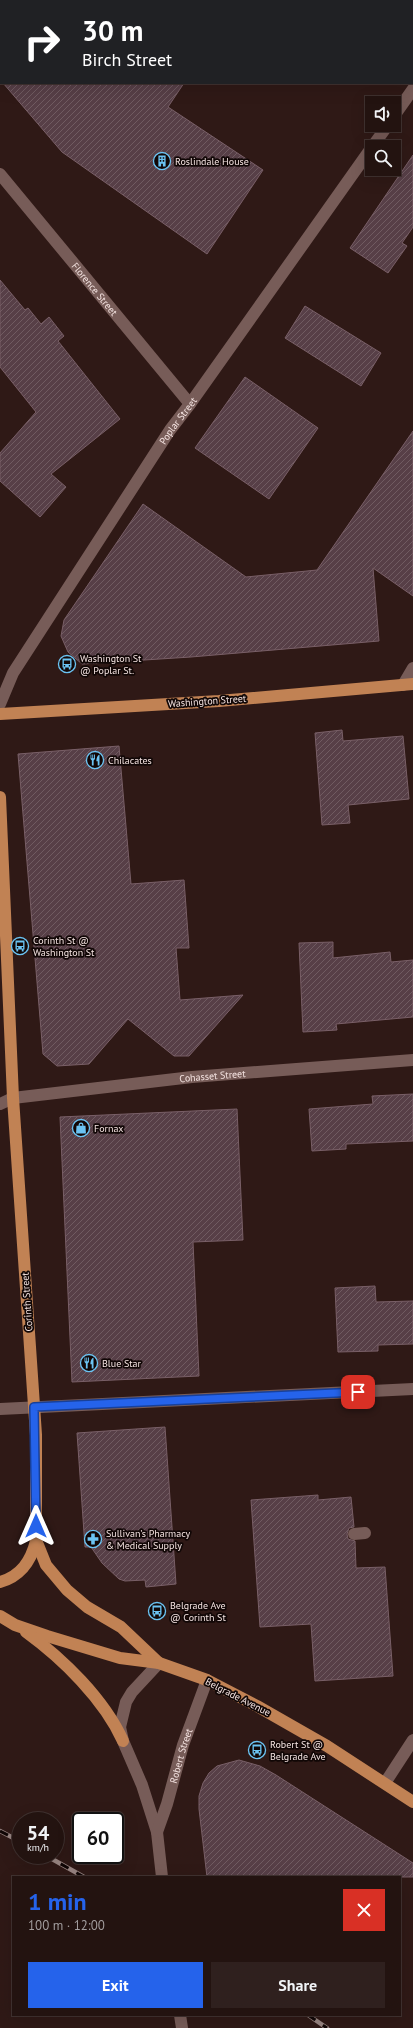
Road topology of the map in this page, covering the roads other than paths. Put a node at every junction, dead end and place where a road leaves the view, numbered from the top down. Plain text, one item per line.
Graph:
1 (413, 89) edge
2 (401, 106) edge
3 (365, 157) edge
4 (0, 174) edge
5 (190, 404) junction
6 (413, 668) edge
7 (408, 685) edge
8 (0, 704) edge
9 (0, 714) edge
10 (0, 797) edge
11 (413, 1060) edge
12 (13, 1098) junction
13 (0, 1104) edge
14 (413, 1389) edge
15 (34, 1407) junction
16 (0, 1408) edge
17 (36, 1540) junction
18 (0, 1582) edge
19 (0, 1616) edge
20 (15, 1625) junction
21 (158, 1663) junction
22 (207, 1680) junction
23 (413, 1740) edge
24 (123, 1741) junction
25 (385, 1783) junction
26 (413, 1802) edge
27 (157, 1832) junction
28 (162, 1876) edge
29 (180, 2016) edge
30 (182, 2028) edge

1 - 2 street
3 - 5 street, Poplar Street
4 - 5 street, Florence Street
5 - 8 street, Poplar Street
6 - 7 street
7 - 9 main road, Washington Street
10 - 12 main road, Corinth Street
11 - 12 street, Cohasset Street
12 - 13 street, Cohasset Street
12 - 15 main road, Corinth Street
14 - 15 street
15 - 16 street
15 - 17 main road, Corinth Street
17 - 18 main road
17 - 21 main road, Corinth Street
19 - 20 main road, Belgrade Avenue
20 - 21 main road, Belgrade Avenue
20 - 24 main road
21 - 22 main road, Belgrade Avenue
21 - 24 street
22 - 25 main road, Belgrade Avenue
22 - 27 street, Robert Street
23 - 25 street
24 - 27 street, Robert Street
25 - 26 main road, Belgrade Avenue
27 - 28 street, Robert Street
29 - 30 street

